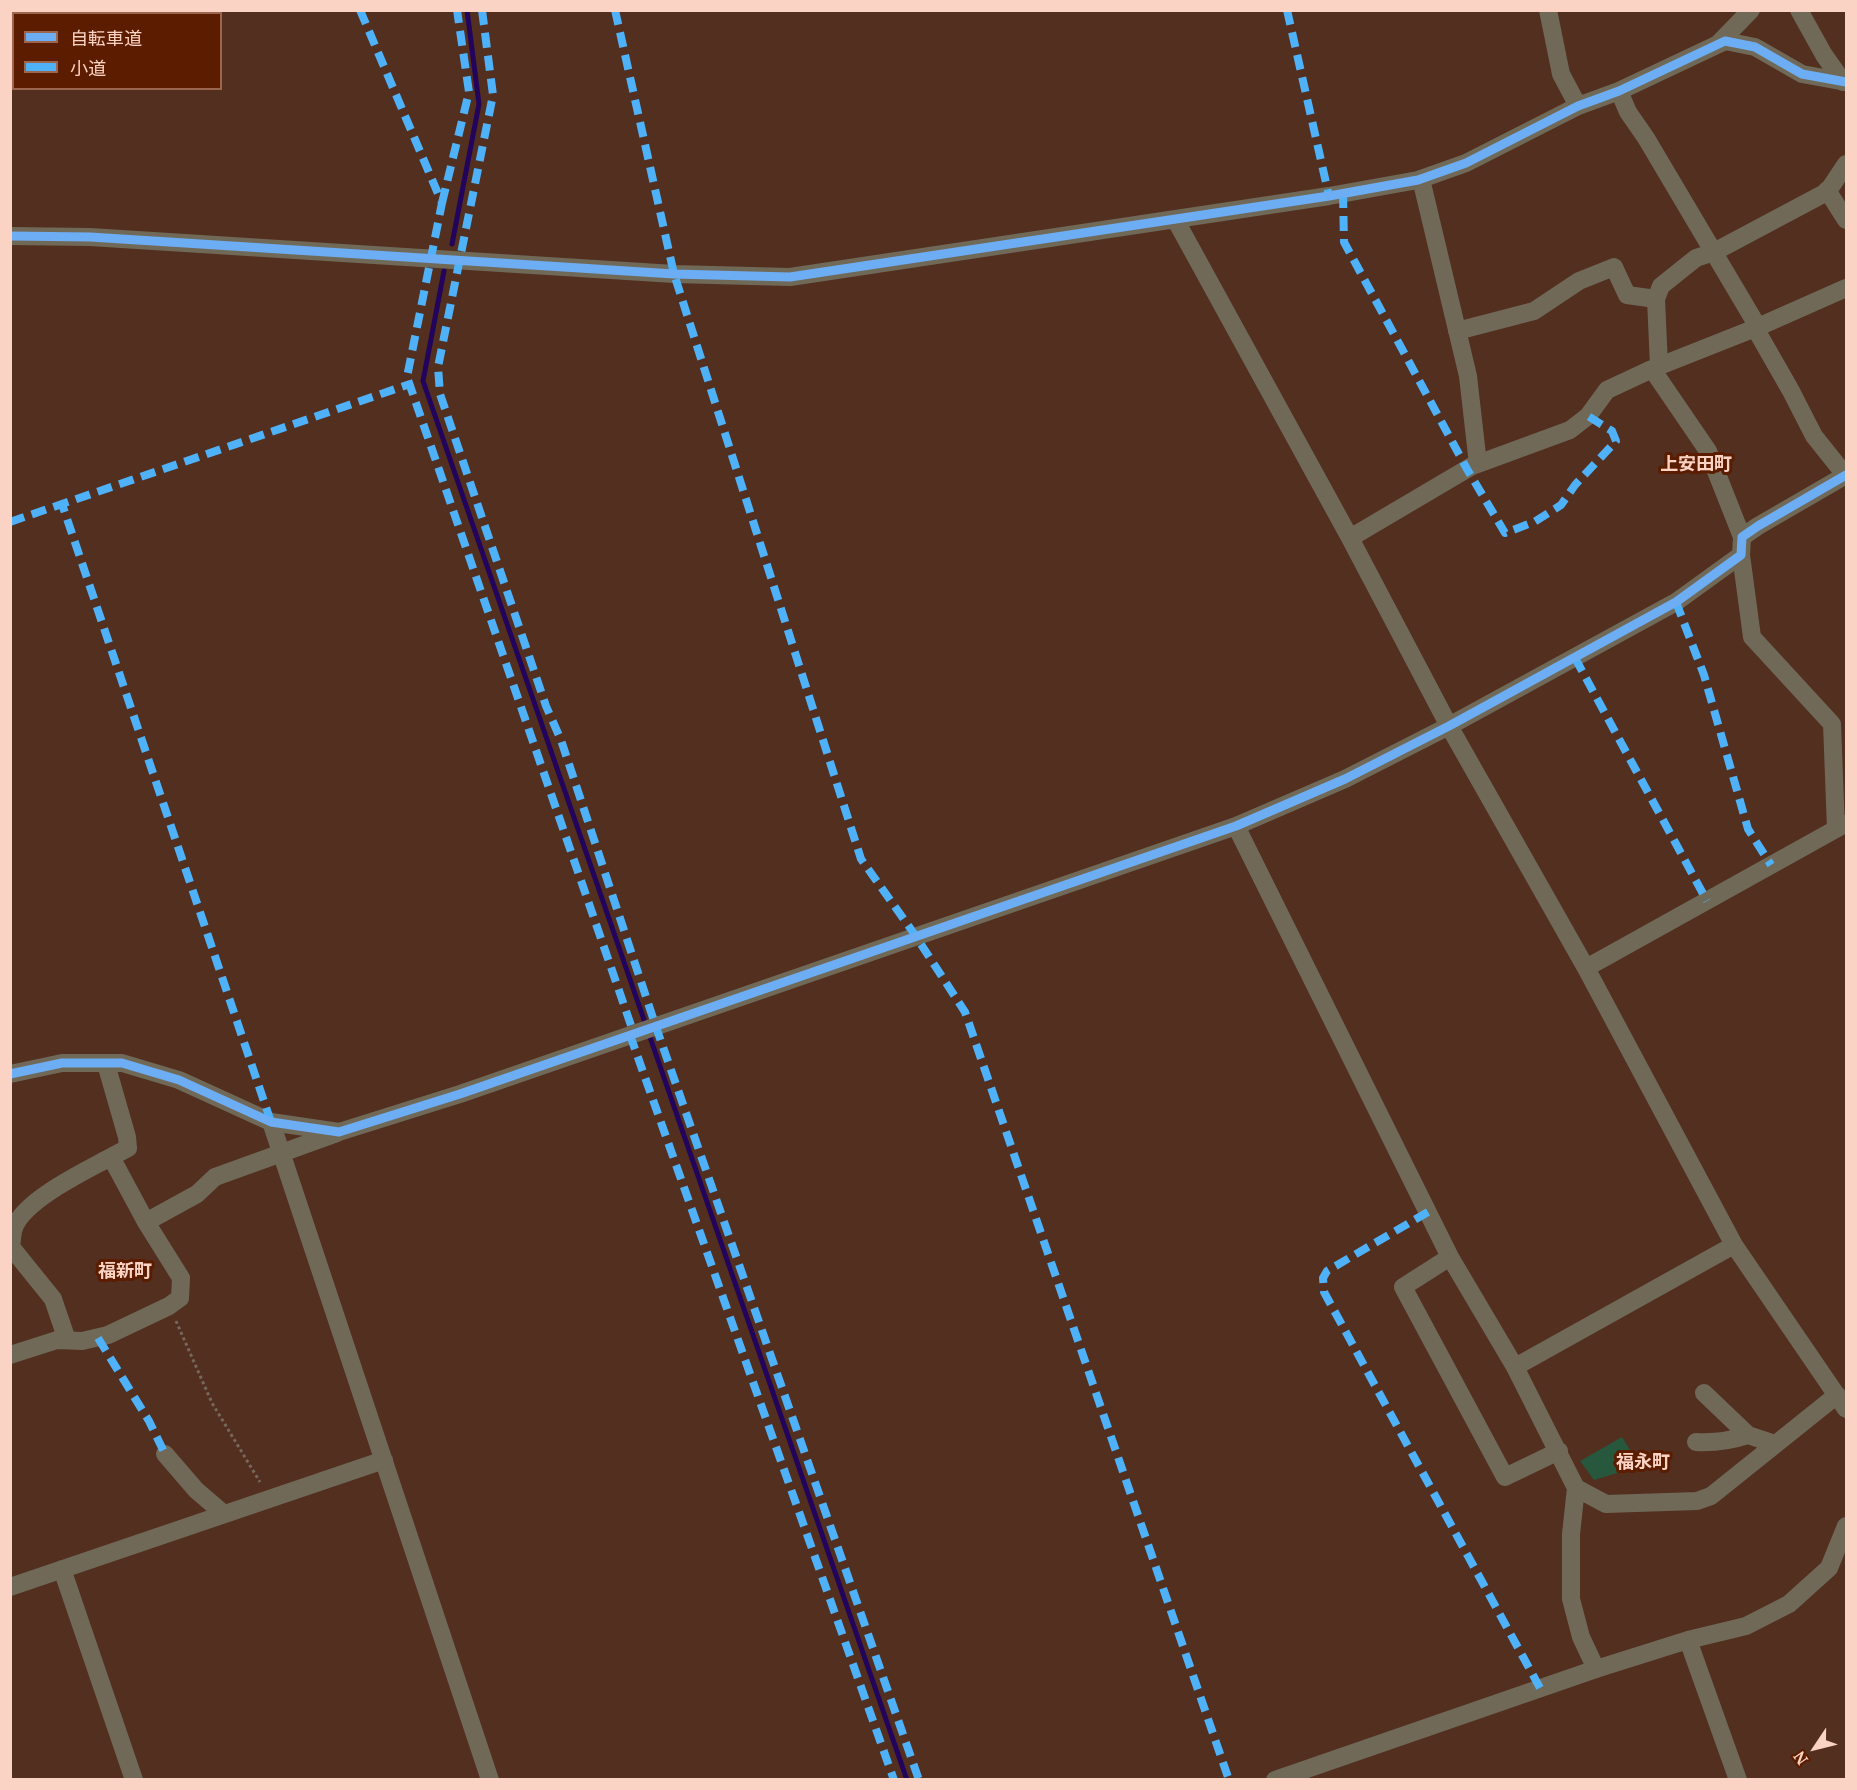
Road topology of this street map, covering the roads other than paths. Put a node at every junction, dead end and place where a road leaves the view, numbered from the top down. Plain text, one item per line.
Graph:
1 (1548, 10) edge
2 (1751, 10) edge
3 (1799, 10) edge
4 (1717, 45) junction
5 (1845, 82) edge
6 (1619, 91) junction
7 (1578, 106) junction
8 (1846, 164) edge
9 (1420, 179) junction
10 (1827, 190) junction
11 (1175, 219) junction
12 (1846, 220) edge
13 (10, 236) edge
14 (1714, 252) junction
15 (1846, 288) edge
16 (1656, 298) junction
17 (1758, 327) junction
18 (1457, 331) junction
19 (1655, 367) junction
20 (1478, 464) junction
21 (1846, 476) edge
22 (1350, 538) junction
23 (1742, 546) junction
24 (1839, 721) edge
25 (1449, 726) junction
26 (1236, 826) junction
27 (1841, 826) edge
28 (1586, 968) junction
29 (106, 1064) junction
30 (10, 1074) edge
31 (271, 1122) junction
32 (339, 1132) junction
33 (282, 1154) junction
34 (111, 1157) junction
35 (146, 1222) junction
36 (1734, 1245) junction
37 (11, 1247) edge
38 (1450, 1257) junction
39 (67, 1340) junction
40 (10, 1355) edge
41 (1515, 1367) junction
42 (1704, 1393) dead end
43 (1842, 1402) edge
44 (1748, 1435) junction
45 (1696, 1442) dead end
46 (1775, 1444) junction
47 (1558, 1451) junction
48 (165, 1454) dead end
49 (384, 1460) junction
50 (1576, 1488) junction
51 (224, 1514) junction
52 (1846, 1526) edge
53 (62, 1569) junction
54 (10, 1587) edge
55 (1688, 1640) junction
56 (1596, 1669) junction
57 (134, 1779) edge
58 (490, 1779) edge
59 (1275, 1779) edge
60 (1738, 1779) edge

1 - 7 street
2 - 4 street
3 - 5 street
4 - 5 street
4 - 6 street
6 - 7 street
6 - 14 street
7 - 9 street
8 - 10 street
9 - 11 street
9 - 18 street
10 - 12 street
10 - 14 street
11 - 13 street
11 - 22 street
14 - 16 street
14 - 17 street
15 - 17 street
16 - 18 street
16 - 19 street
17 - 19 street
17 - 21 street
18 - 20 street
19 - 20 street
19 - 23 street
20 - 22 street
21 - 23 street
22 - 25 street
23 - 24 street
23 - 25 street
24 - 27 street
25 - 26 street
25 - 28 street
26 - 32 street
26 - 38 street
27 - 28 street
28 - 36 street
29 - 30 street
29 - 31 street
29 - 34 street
31 - 32 street
31 - 33 street
32 - 33 street
33 - 35 street
33 - 49 street
34 - 35 street
34 - 37 street
35 - 39 street
36 - 41 street
36 - 43 street
37 - 39 street
38 - 41 street
38 - 47 street
39 - 40 street
41 - 47 street
42 - 44 street
43 - 46 street
44 - 45 street
44 - 46 street
46 - 50 street
47 - 50 street
48 - 51 street
49 - 51 street
49 - 58 street
50 - 56 street
51 - 53 street
52 - 55 street
53 - 54 street
53 - 57 street
55 - 56 street
55 - 60 street
56 - 59 street

